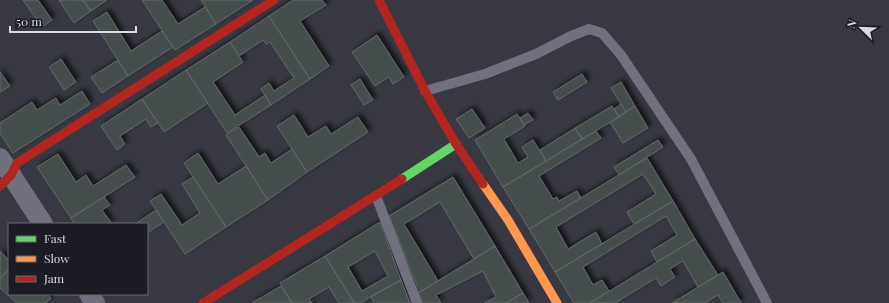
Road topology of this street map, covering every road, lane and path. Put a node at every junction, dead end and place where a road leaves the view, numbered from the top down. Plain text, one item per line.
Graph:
1 (274, 0) edge
2 (379, 0) edge
3 (424, 90) junction
4 (456, 144) junction
5 (0, 158) edge
6 (5, 180) edge
7 (376, 196) junction
8 (42, 223) edge
9 (203, 303) edge
10 (417, 303) edge
11 (558, 303) edge
12 (767, 303) edge

1 - 6 street
2 - 3 street
3 - 4 street
3 - 12 lane
4 - 7 street
4 - 11 street
5 - 6 street
6 - 8 street
7 - 9 street
7 - 10 lane

